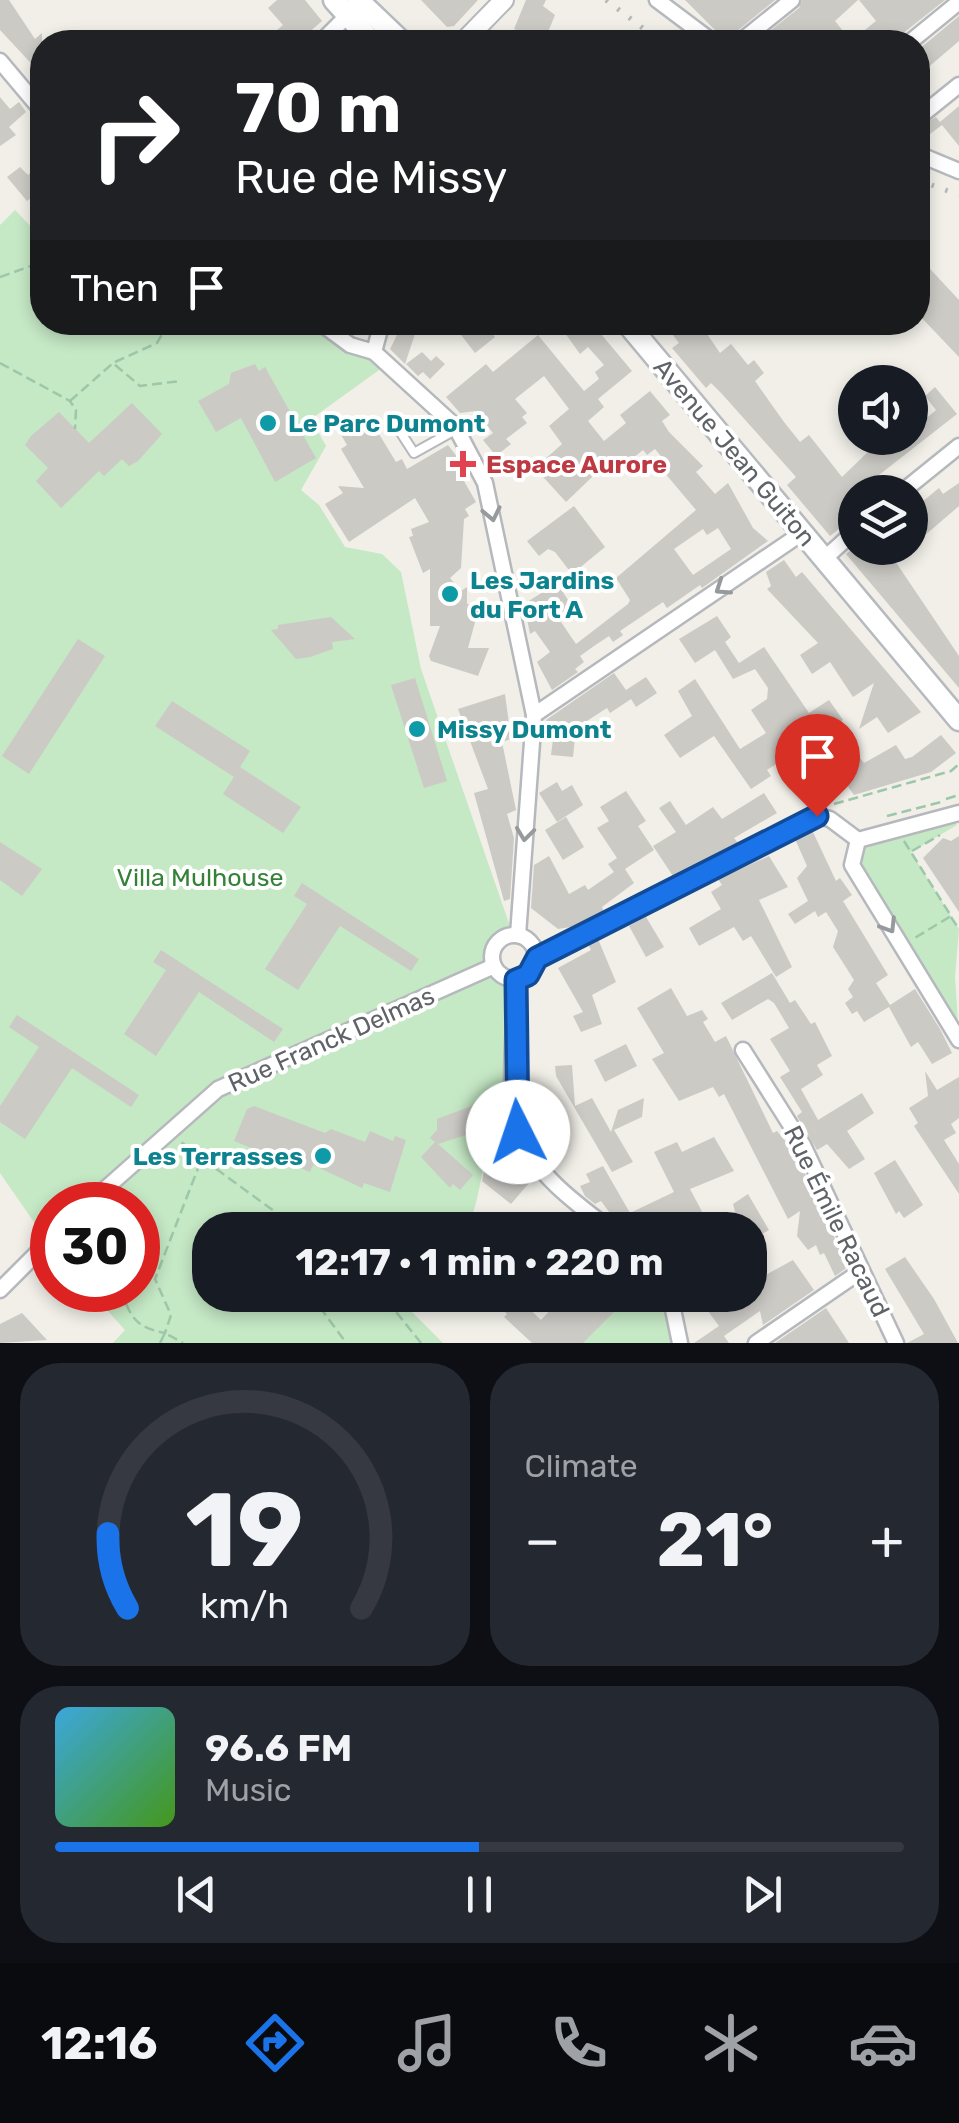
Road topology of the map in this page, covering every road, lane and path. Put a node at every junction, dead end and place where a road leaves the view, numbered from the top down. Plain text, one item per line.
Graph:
1 (334, 0) edge
2 (657, 0) edge
3 (792, 0) edge
4 (959, 2) edge
5 (355, 6) edge
6 (500, 6) edge
7 (332, 30) edge
8 (366, 30) edge
9 (386, 30) edge
10 (475, 30) edge
11 (491, 30) edge
12 (697, 30) edge
13 (755, 30) edge
14 (925, 30) edge
15 (0, 61) edge
16 (959, 85) edge
17 (30, 97) edge
18 (930, 108) edge
19 (930, 159) edge
20 (959, 171) edge
21 (30, 266) edge
22 (0, 276) edge
23 (161, 335) edge
24 (337, 335) edge
25 (379, 335) edge
26 (637, 335) edge
27 (374, 352) junction
28 (114, 362) junction
29 (0, 363) edge
30 (180, 380) dead end
31 (70, 401) junction
32 (392, 419) dead end
33 (458, 428) junction
34 (75, 429) dead end
35 (959, 446) edge
36 (923, 475) edge
37 (802, 533) junction
38 (838, 546) edge
39 (824, 559) junction
40 (534, 716) junction
41 (959, 720) edge
42 (959, 764) edge
43 (959, 795) edge
44 (945, 800) dead end
45 (959, 813) edge
46 (817, 816) junction
47 (941, 834) dead end
48 (902, 838) dead end
49 (858, 840) junction
50 (911, 852) junction
51 (950, 916) junction
52 (959, 929) edge
53 (518, 935) junction
54 (901, 946) junction
55 (537, 958) junction
56 (494, 966) junction
57 (516, 980) junction
58 (959, 1040) edge
59 (743, 1050) dead end
60 (168, 1130) junction
61 (202, 1158) junction
62 (113, 1182) edge
63 (276, 1212) edge
64 (589, 1212) edge
65 (30, 1257) edge
66 (861, 1271) junction
67 (4, 1279) edge
68 (129, 1312) edge
69 (326, 1312) edge
70 (396, 1312) edge
71 (674, 1312) edge
72 (166, 1333) junction
73 (160, 1343) edge
74 (183, 1343) edge
75 (342, 1343) edge
76 (421, 1343) edge
77 (680, 1343) edge
78 (756, 1343) edge
79 (896, 1343) edge

1 - 5 main road
2 - 12 street
3 - 13 street
4 - 14 street
5 - 7 street
5 - 8 main road
5 - 9 main road
6 - 10 street
6 - 11 street
15 - 17 street
16 - 18 street
19 - 20 street
21 - 22 path
23 - 28 path
24 - 27 street
25 - 27 street
26 - 37 main road, Avenue Jean Guiton
27 - 33 street
28 - 30 path
28 - 31 path
29 - 31 path
31 - 34 path
32 - 33 lane
33 -> 40 street
35 - 36 street
37 - 39 main road, Avenue Jean Guiton
37 -> 40 street
38 - 39 street
39 - 41 main road, Avenue Jean Guiton
40 -> 53 street
42 - 46 path
43 - 44 path
45 - 49 street
46 - 49 street
46 - 55 street
47 - 50 path
48 - 50 path
49 -> 54 street
50 - 51 path
51 - 52 path
51 - 54 path
53 - 55 street
53 - 56 street
54 - 58 street
55 - 57 street
56 - 57 street
56 - 60 street, Rue Franck Delmas
57 - 64 street
59 - 66 street, Rue Émile Racaud
60 - 61 path
60 - 62 street, Rue Franck Delmas
61 - 63 path
61 - 72 path
65 - 67 street
66 - 78 street
66 - 79 street, Rue Émile Racaud
68 - 72 path
69 - 75 path
70 - 76 path
71 - 77 street
72 - 73 path
72 - 74 path

